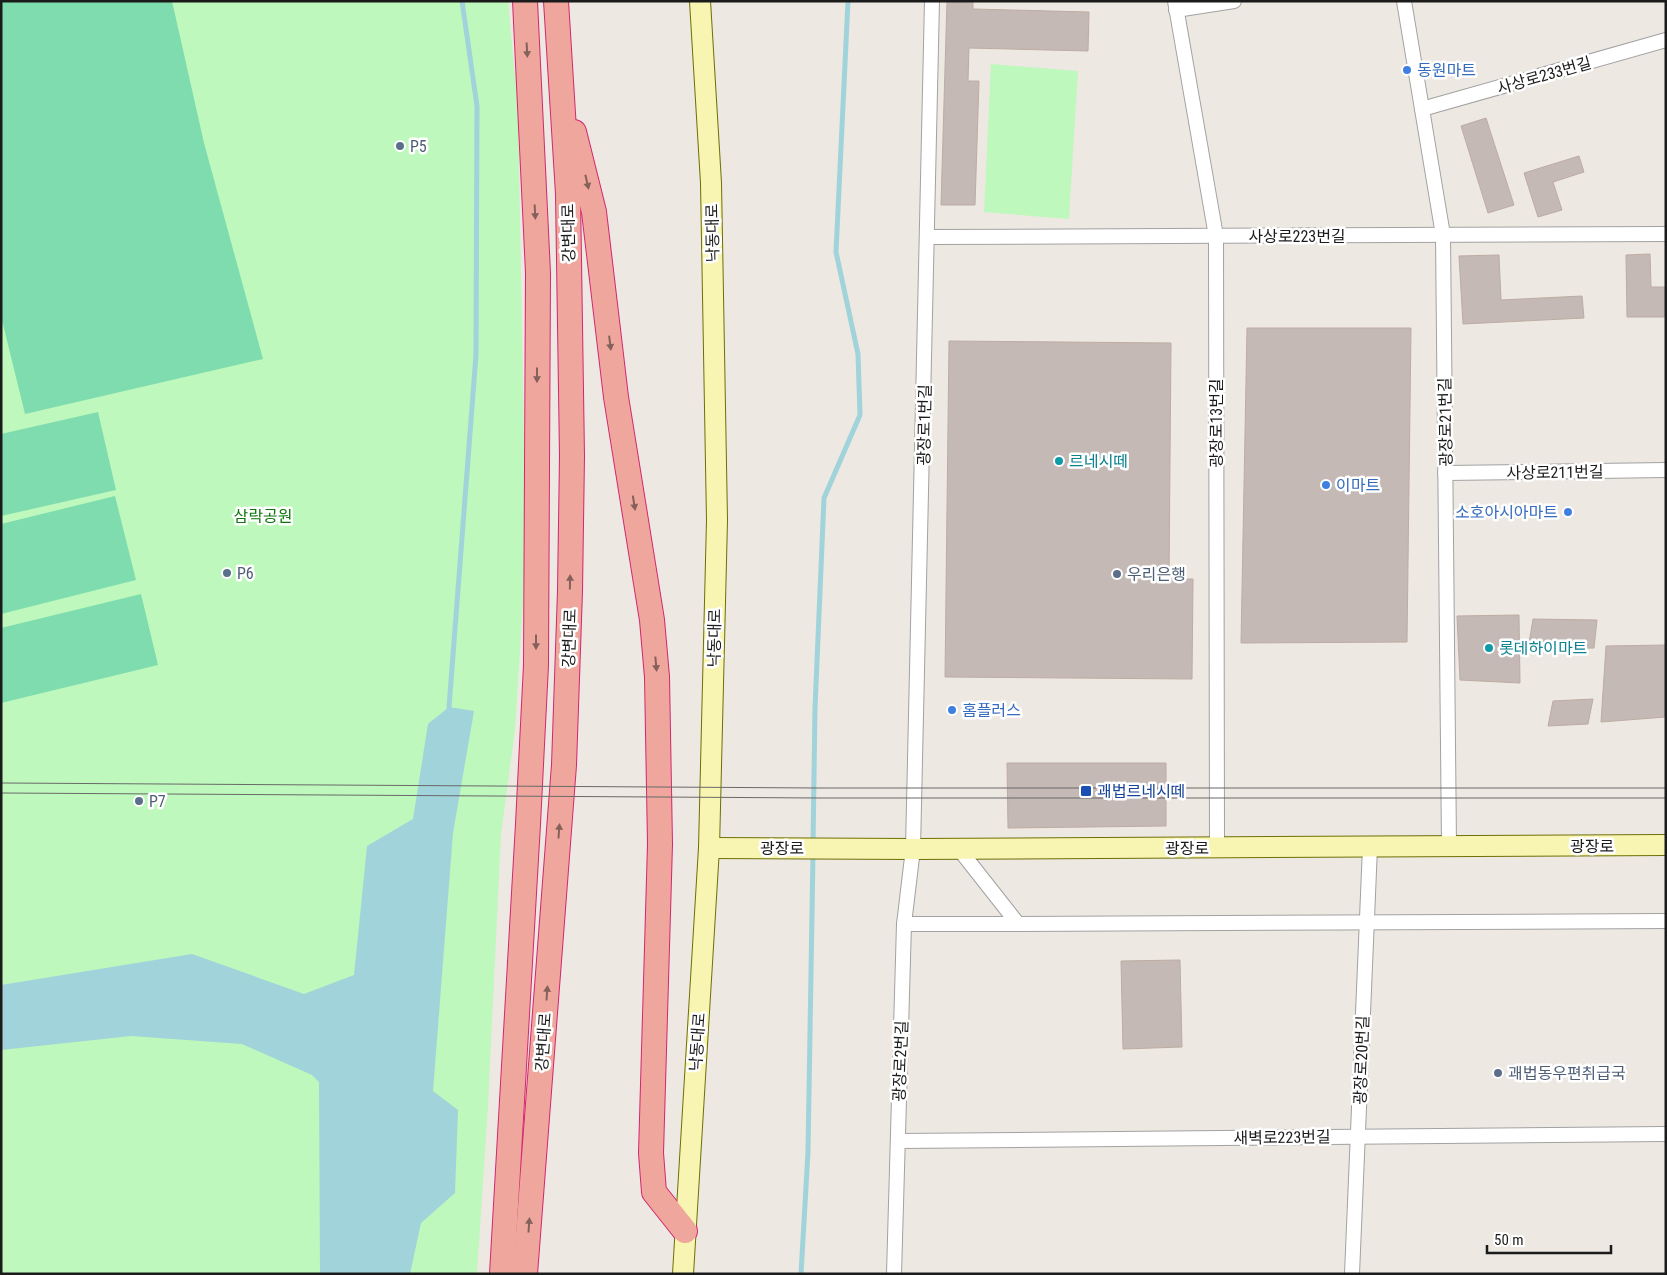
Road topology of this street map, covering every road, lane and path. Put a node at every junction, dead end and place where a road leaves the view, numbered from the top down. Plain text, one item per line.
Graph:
1 (525, 1) edge
2 (532, 1) edge
3 (556, 1) edge
4 (700, 1) edge
5 (932, 1) edge
6 (1234, 1) edge
7 (1404, 1) edge
8 (1176, 6) edge
9 (1666, 40) edge
10 (559, 78) junction
11 (1422, 109) junction
12 (1666, 234) edge
13 (1443, 235) junction
14 (1216, 236) junction
15 (928, 237) junction
16 (1666, 470) edge
17 (1445, 473) junction
18 (1666, 845) edge
19 (1449, 846) junction
20 (1370, 847) junction
21 (709, 848) junction
22 (1217, 848) junction
23 (904, 849) junction
24 (959, 849) junction
25 (1666, 921) edge
26 (1367, 922) junction
27 (904, 924) junction
28 (1018, 924) junction
29 (1666, 1134) edge
30 (1358, 1137) junction
31 (898, 1142) junction
32 (685, 1230) junction
33 (502, 1274) edge
34 (526, 1274) edge
35 (683, 1274) edge
36 (894, 1274) edge
37 (1352, 1274) edge

1 -> 33 highway, 강변대로
2 - 10 highway
3 - 10 highway, 강변대로
4 - 21 main road, 낙동대로
5 - 15 street, 광장로1번길
6 - 8 street
7 - 11 street, 광장로21번길
8 - 14 street, 광장로13번길
9 - 11 street, 사상로233번길
10 -> 32 highway
34 -> 10 highway, 강변대로
11 - 13 street, 광장로21번길
12 - 13 street, 사상로223번길
13 - 14 street, 사상로223번길
13 - 17 street, 광장로21번길
14 - 15 street, 사상로223번길
14 - 22 street, 광장로13번길
15 - 23 street, 광장로1번길
16 - 17 street, 사상로211번길
17 - 19 street, 광장로21번길
18 - 19 main road, 광장로
19 - 20 main road, 광장로
20 - 22 main road, 광장로
20 - 26 street, 광장로20번길
21 - 23 main road, 광장로
21 - 32 main road, 낙동대로
22 - 24 main road, 광장로
23 - 24 main road, 광장로
23 - 27 street, 광장로2번길
24 - 28 street
25 - 26 street
26 - 28 street
26 - 30 street, 광장로20번길
27 - 28 street
27 - 31 street, 광장로2번길
29 - 30 street, 새벽로223번길
30 - 31 street, 새벽로223번길
30 - 37 street, 광장로20번길
31 - 36 street, 광장로2번길
32 - 35 main road, 낙동대로

